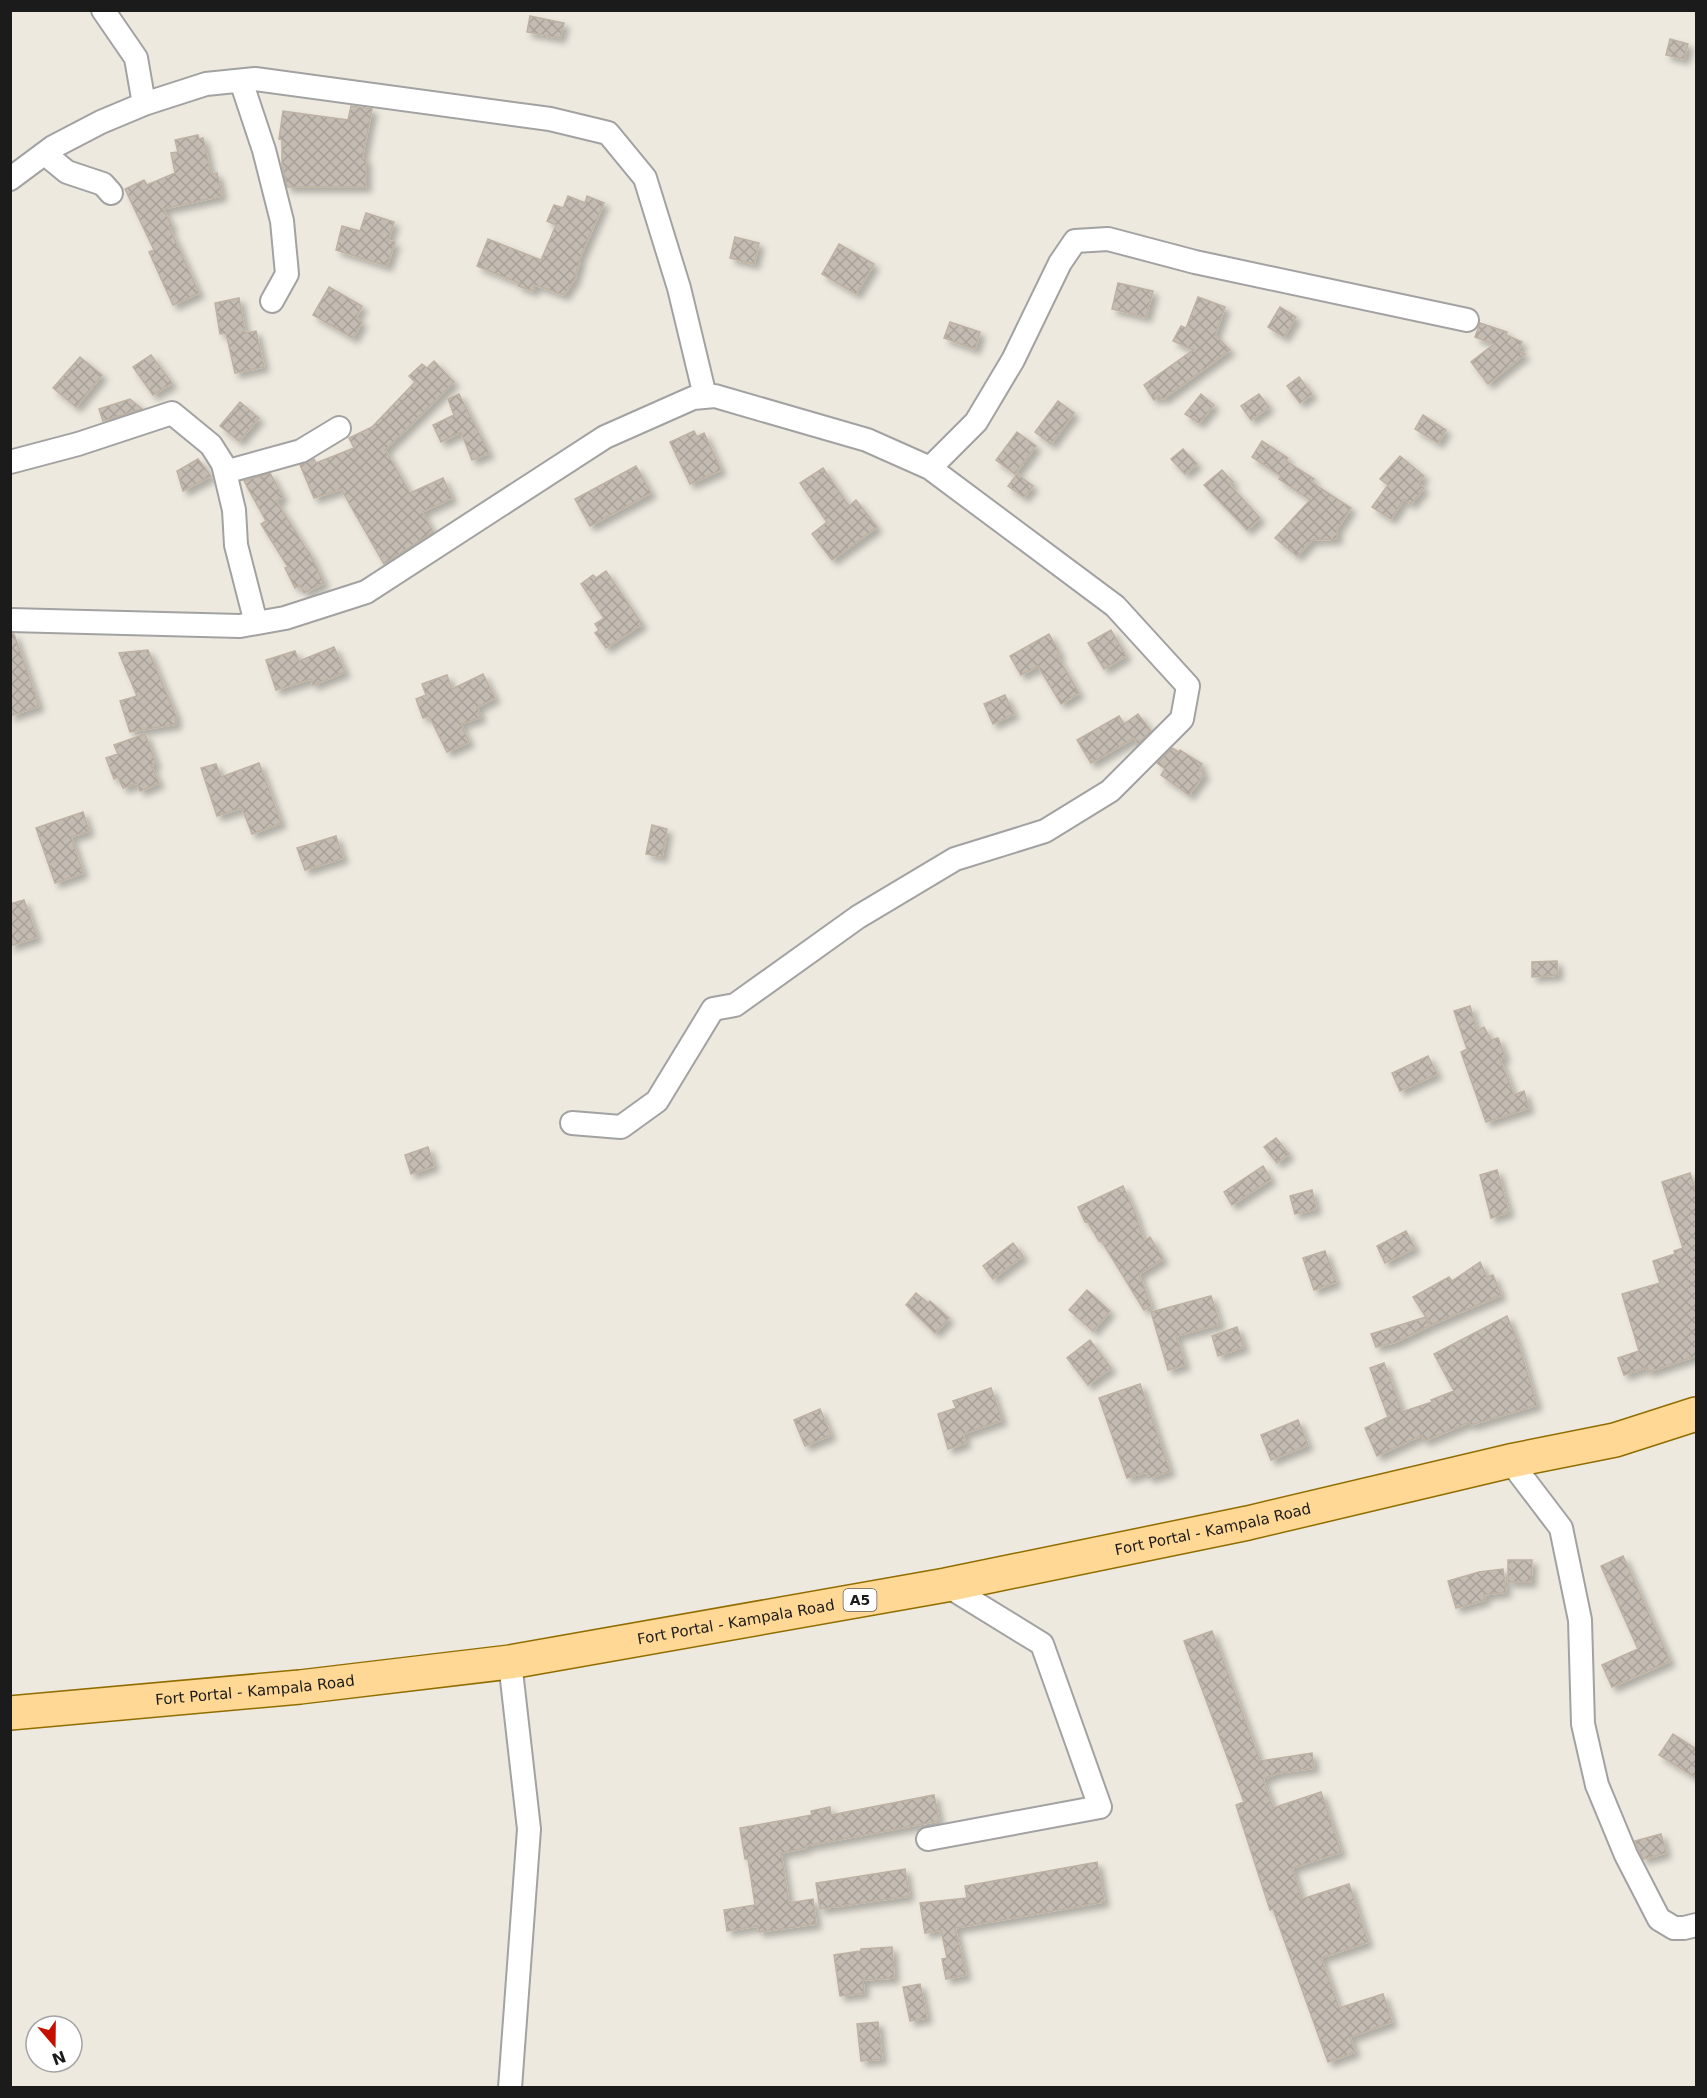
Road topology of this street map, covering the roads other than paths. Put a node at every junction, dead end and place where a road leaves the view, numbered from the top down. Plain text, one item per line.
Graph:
1 (103, 10) edge
2 (241, 81) junction
3 (144, 104) junction
4 (45, 153) junction
5 (10, 179) edge
6 (111, 193) dead end
7 (272, 301) dead end
8 (1467, 320) dead end
9 (705, 396) junction
10 (339, 428) dead end
11 (10, 462) edge
12 (930, 468) junction
13 (225, 472) junction
14 (10, 620) edge
15 (256, 623) junction
16 (572, 1123) dead end
17 (1696, 1414) edge
18 (1510, 1461) junction
19 (946, 1585) junction
20 (510, 1662) junction
21 (10, 1713) edge
22 (928, 1839) dead end
23 (1696, 1925) edge
24 (510, 2088) edge

1 - 3 street
2 - 3 street
2 - 7 street
2 - 9 street
3 - 4 street
4 - 5 street
4 - 6 street
8 - 12 street
9 - 12 street
9 - 15 street
10 - 13 street
11 - 13 street
12 - 16 street
13 - 15 street
14 - 15 street
17 - 18 main road, Fort Portal - Kampala Road / A5
18 - 19 main road, Fort Portal - Kampala Road / A5
18 - 23 street
19 - 20 main road, Fort Portal - Kampala Road / A5
19 - 22 street
20 - 21 main road, Fort Portal - Kampala Road / A5
20 - 24 street

